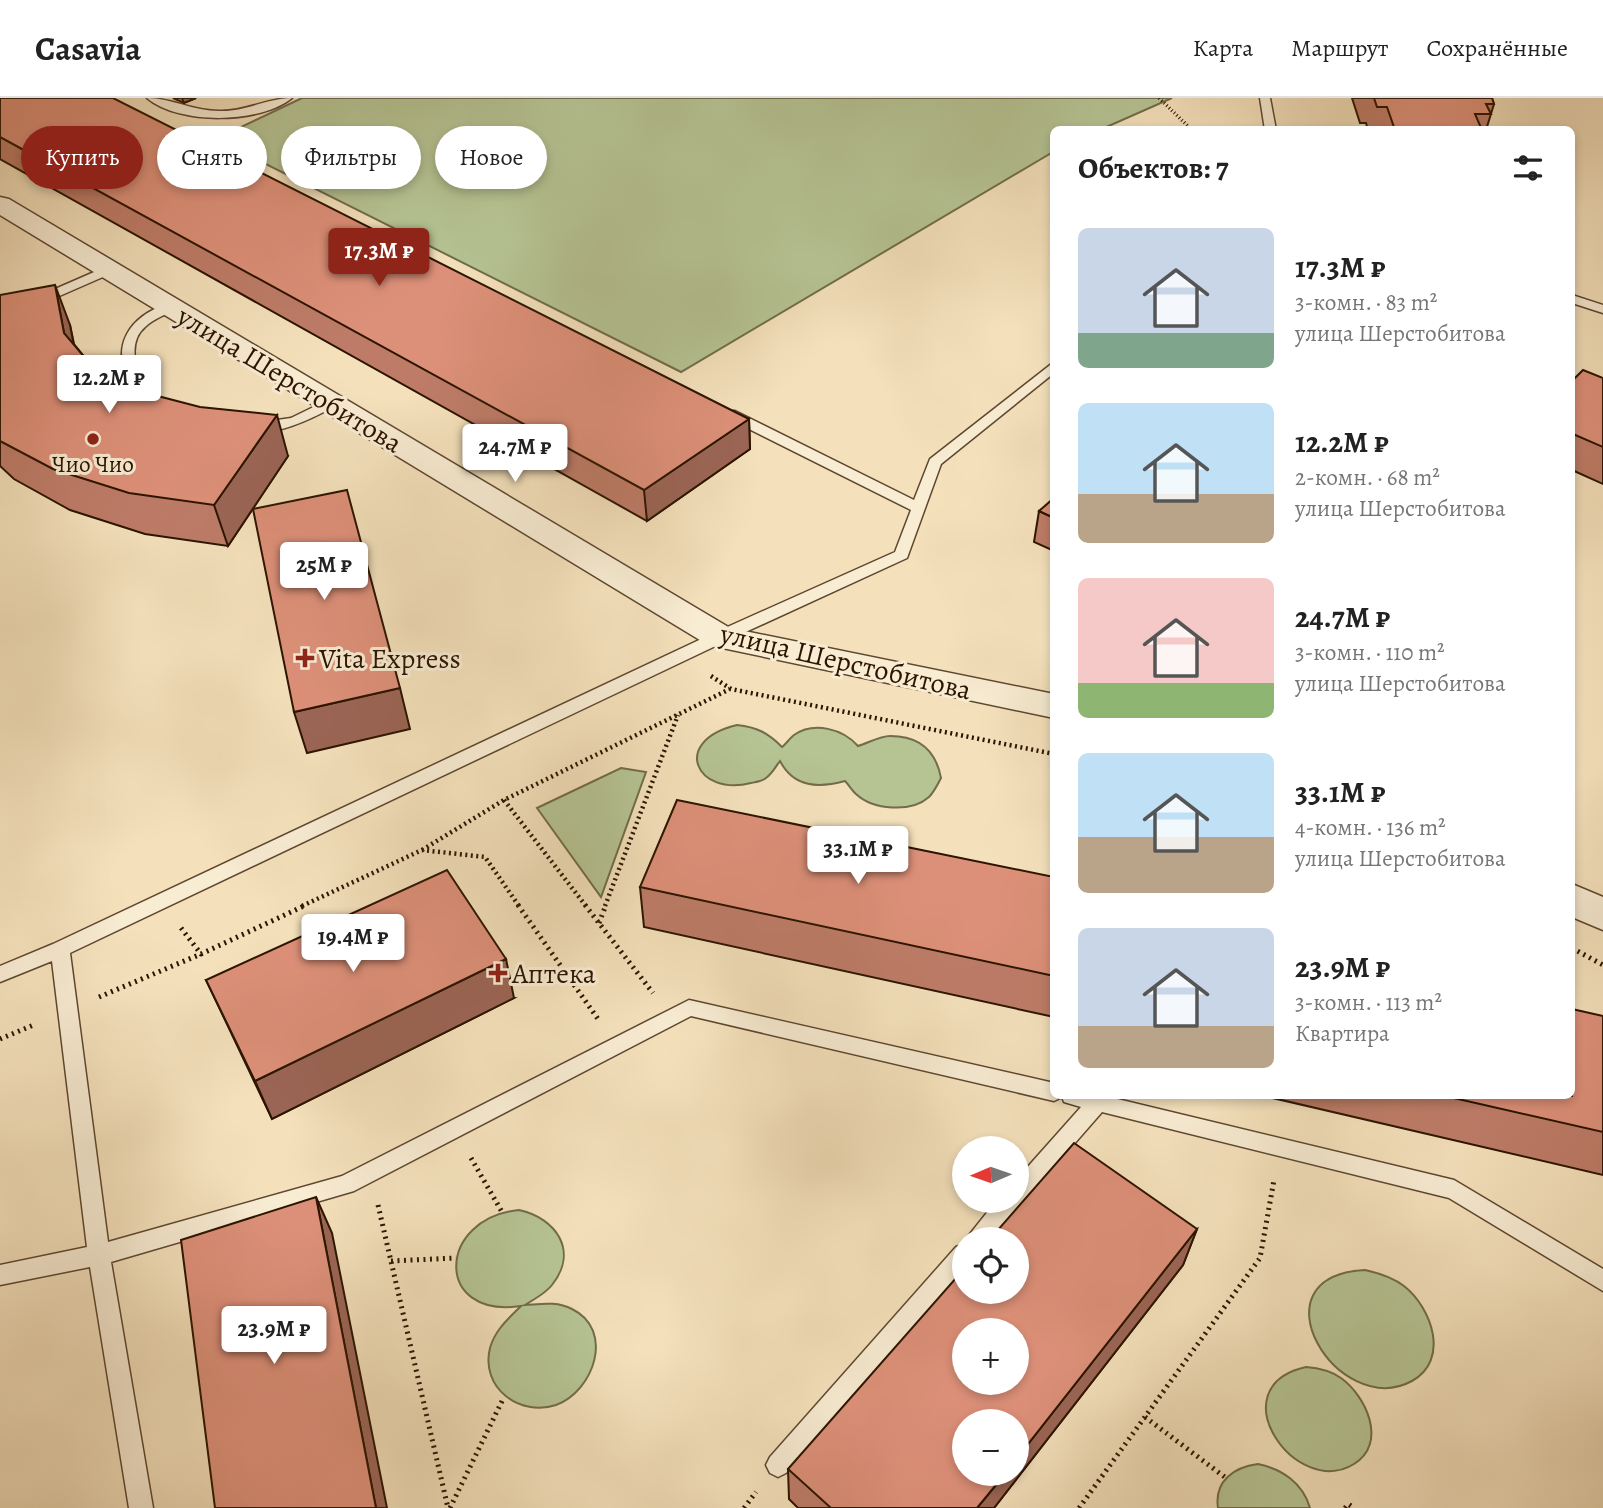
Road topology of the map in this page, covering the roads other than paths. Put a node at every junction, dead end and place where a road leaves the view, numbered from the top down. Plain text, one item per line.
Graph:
1 (152, 98) edge
2 (287, 98) edge
3 (1265, 98) edge
4 (1270, 126) edge
5 (0, 204) edge
6 (108, 270) junction
7 (1575, 300) edge
8 (170, 307) junction
9 (1603, 309) edge
10 (0, 318) edge
11 (1050, 369) edge
12 (330, 403) junction
13 (719, 408) edge
14 (174, 412) edge
15 (244, 426) edge
16 (919, 508) junction
17 (720, 638) junction
18 (1050, 705) edge
19 (1575, 901) edge
20 (1603, 915) edge
21 (60, 948) junction
22 (0, 974) edge
23 (1050, 1090) edge
24 (1084, 1099) edge
25 (1098, 1102) junction
26 (1029, 1180) edge
27 (1000, 1213) edge
28 (987, 1227) edge
29 (99, 1255) junction
30 (952, 1268) edge
31 (0, 1275) edge
32 (1603, 1281) edge
33 (778, 1465) dead end
34 (141, 1508) edge

1 - 2 lane
3 - 4 lane
5 - 6 street, улица Шерстобитова
6 - 8 street, улица Шерстобитова
6 - 10 lane
7 - 9 lane
8 - 12 street, улица Шерстобитова
8 - 14 lane
11 - 16 lane
12 - 15 lane
12 - 17 street, улица Шерстобитова
13 - 16 lane
16 - 17 lane
17 - 18 street, улица Шерстобитова
17 - 21 lane
19 - 20 street
21 - 22 lane
21 - 29 lane
23 - 29 lane
24 - 25 lane
25 - 26 lane
25 - 32 lane
27 - 28 lane
29 - 31 lane
29 - 34 lane
30 - 33 lane

